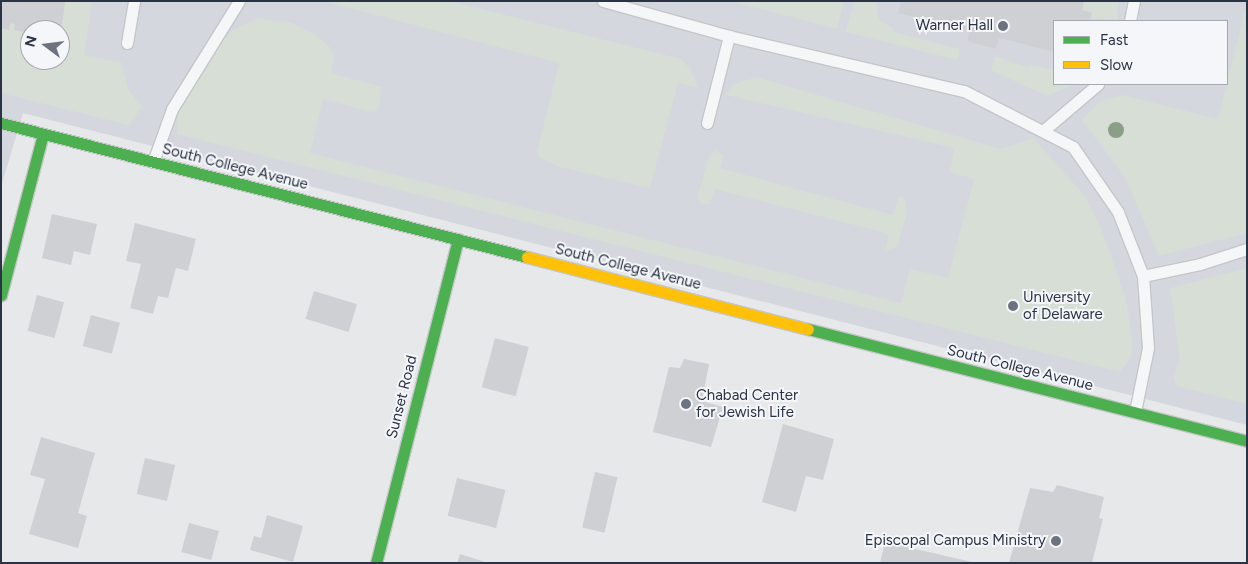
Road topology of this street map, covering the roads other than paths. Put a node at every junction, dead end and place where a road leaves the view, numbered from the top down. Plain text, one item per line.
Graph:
1 (134, 1) edge
2 (239, 1) edge
3 (603, 1) edge
4 (1134, 1) edge
5 (1130, 20) edge
6 (728, 36) junction
7 (127, 43) dead end
8 (1097, 85) edge
9 (1, 123) edge
10 (707, 123) dead end
11 (1044, 130) junction
12 (43, 134) junction
13 (153, 162) junction
14 (458, 239) junction
15 (1247, 249) edge
16 (1143, 276) junction
17 (1, 295) edge
18 (1134, 413) junction
19 (1247, 442) edge
20 (376, 563) edge

1 - 7 lane
2 - 13 lane
3 - 6 lane
4 - 5 lane
6 - 10 lane
6 - 11 lane
8 - 11 lane
9 - 12 main road, South College Avenue
11 - 16 lane
12 - 13 main road, South College Avenue
12 - 17 main road
13 - 14 main road, South College Avenue
14 - 18 main road, South College Avenue
14 - 20 main road, Sunset Road
15 - 16 lane
16 - 18 lane
18 - 19 main road, South College Avenue

